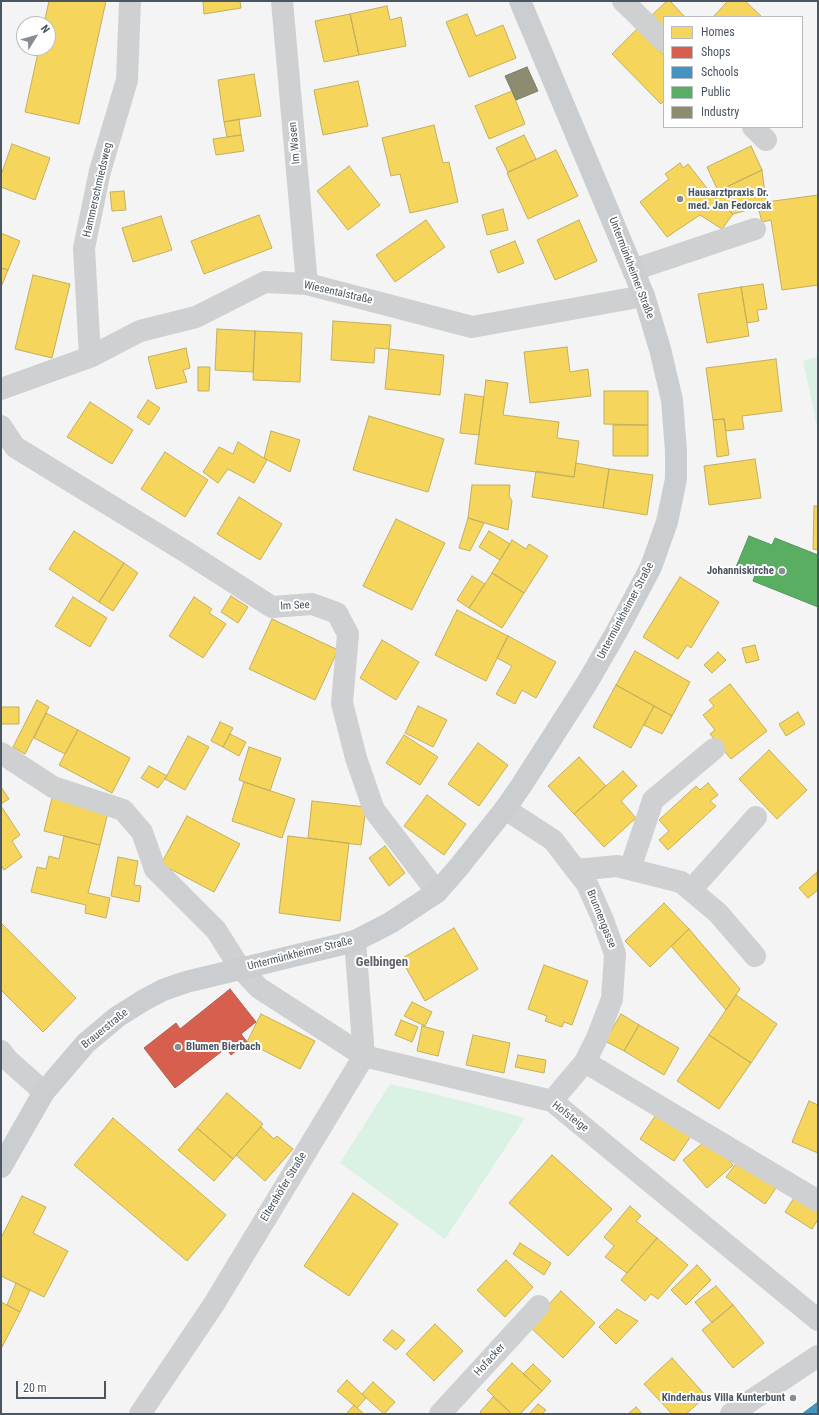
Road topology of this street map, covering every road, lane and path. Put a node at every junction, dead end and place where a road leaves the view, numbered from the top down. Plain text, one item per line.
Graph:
1 (130, 1) edge
2 (282, 1) edge
3 (520, 1) edge
4 (623, 1) edge
5 (663, 40) edge
6 (755, 229) dead end
7 (633, 270) junction
8 (307, 284) junction
9 (644, 296) junction
10 (90, 356) junction
11 (1, 390) edge
12 (1, 426) edge
13 (714, 749) dead end
14 (1, 753) edge
15 (505, 809) junction
16 (756, 817) dead end
17 (630, 869) junction
18 (576, 870) junction
19 (691, 890) junction
20 (437, 892) junction
21 (355, 941) junction
22 (756, 956) dead end
23 (240, 968) junction
24 (1, 1052) edge
25 (364, 1056) junction
26 (585, 1062) junction
27 (44, 1092) junction
28 (552, 1102) junction
29 (1, 1167) edge
30 (818, 1201) edge
31 (539, 1306) dead end
32 (818, 1320) edge
33 (818, 1356) edge
34 (140, 1414) edge
35 (440, 1414) edge
36 (731, 1414) edge

1 - 10 street, Hammerschmiedsweg
2 - 8 street, Im Wasen
3 - 7 main road, Untermünkheimer Straße
4 - 5 street
6 - 7 street
7 - 9 main road, Untermünkheimer Straße
8 - 9 street, Wiesentalstraße
8 - 10 street, Wiesentalstraße
9 - 15 main road, Untermünkheimer Straße
10 - 11 street, Wiesentalstraße
12 - 20 street, Im See
13 - 17 street
14 - 23 street, Hofsteige
15 - 18 street, Brunnengasse
15 - 20 main road, Untermünkheimer Straße
16 - 19 street
17 - 18 street
17 - 19 street
18 - 26 street, Brunnengasse
19 - 22 street
20 - 21 main road, Untermünkheimer Straße
21 - 23 main road, Untermünkheimer Straße
21 - 25 street
23 - 25 street, Hofsteige
23 - 27 main road, Brauerstraße
24 - 27 street
25 - 28 street, Hofsteige
25 - 34 street, Eltershöfer Straße
26 - 28 street, Brunnengasse
26 - 30 street
27 - 29 main road, Brauerstraße
28 - 32 street, Hofsteige
31 - 35 street, Hofacker
33 - 36 street

